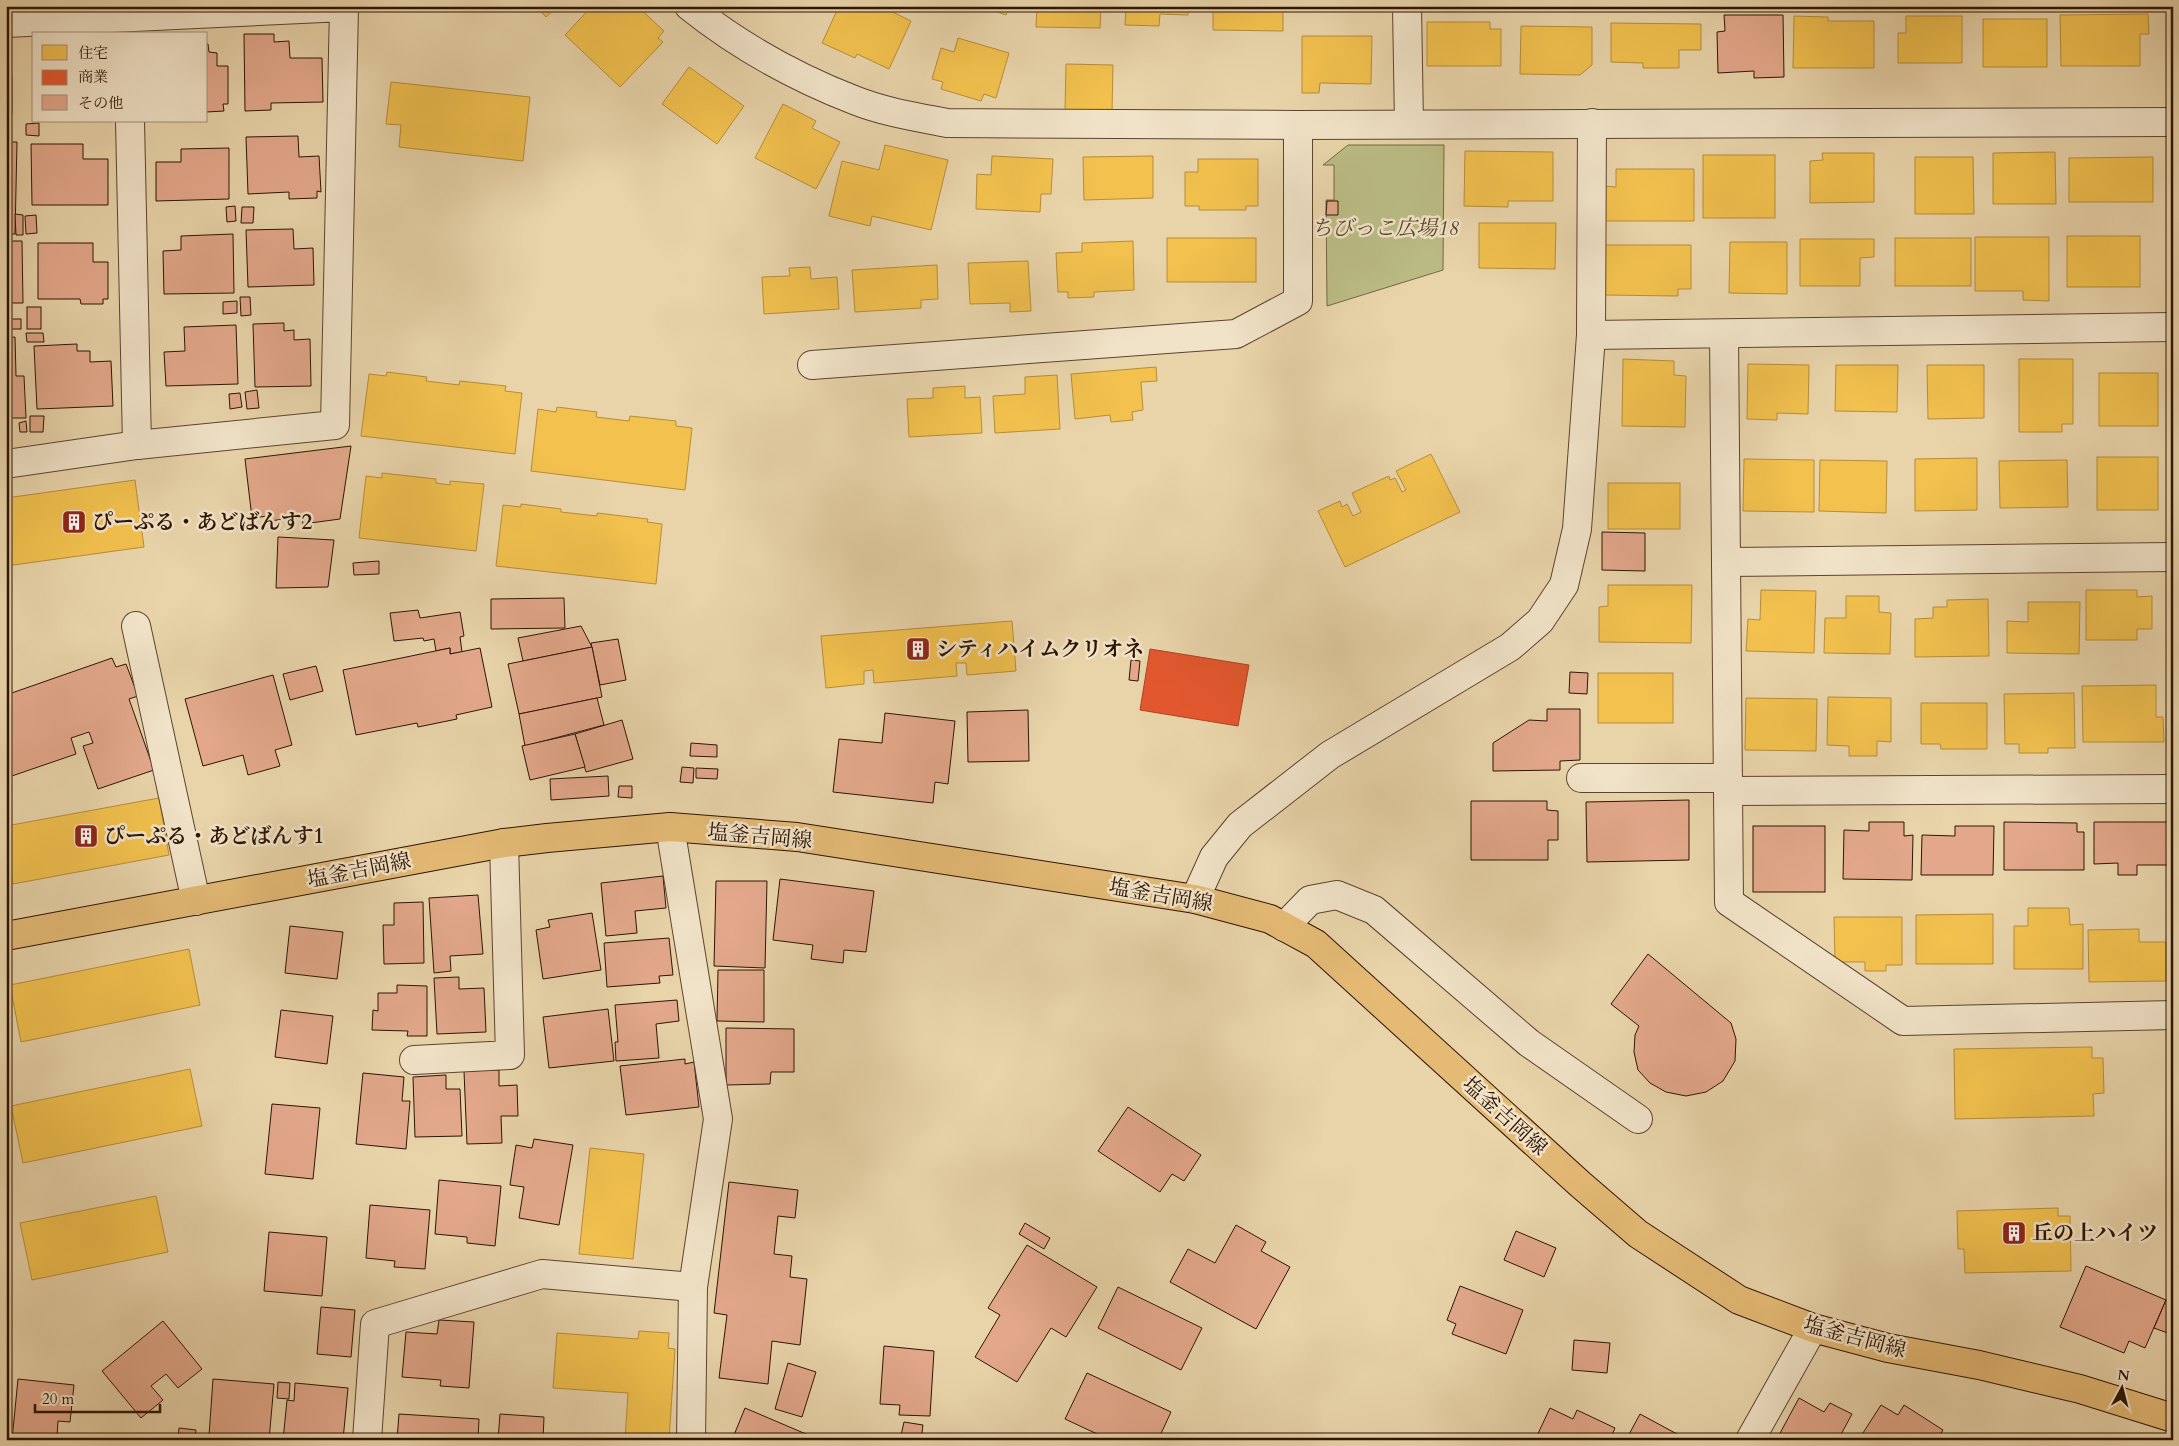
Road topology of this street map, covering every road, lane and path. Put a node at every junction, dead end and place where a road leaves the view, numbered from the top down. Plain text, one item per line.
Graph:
1 (689, 6) edge
2 (1407, 6) edge
3 (6, 22) edge
4 (128, 25) edge
5 (130, 122) edge
6 (2173, 122) edge
7 (1592, 123) junction
8 (1409, 124) junction
9 (1298, 125) junction
10 (2173, 327) edge
11 (1724, 334) junction
12 (1591, 335) junction
13 (812, 365) dead end
14 (137, 445) junction
15 (6, 464) edge
16 (2173, 557) edge
17 (1726, 562) junction
18 (136, 626) dead end
19 (1581, 778) dead end
20 (1728, 784) junction
21 (2173, 789) edge
22 (670, 827) junction
23 (504, 844) junction
24 (1195, 899) junction
25 (196, 901) junction
26 (1284, 927) junction
27 (6, 936) edge
28 (2173, 1015) edge
29 (414, 1060) dead end
30 (1638, 1119) dead end
31 (693, 1287) junction
32 (1812, 1328) junction
33 (2173, 1418) edge
34 (367, 1440) edge
35 (691, 1440) edge
36 (1750, 1440) edge

1 - 9 street
2 - 8 street
3 - 4 street
4 - 14 street
5 - 14 street
6 - 7 street
7 - 8 street
7 - 12 street
8 - 9 street
9 - 13 street
10 - 11 street
11 - 12 street
11 - 17 street
12 - 24 street
14 - 15 street
16 - 17 street
17 - 20 street
18 - 25 street
19 - 20 street
20 - 21 street
20 - 28 street
22 - 23 main road, 塩釜吉岡線
22 - 24 main road, 塩釜吉岡線
22 - 31 street
23 - 25 main road, 塩釜吉岡線
23 - 29 street
24 - 26 main road, 塩釜吉岡線
25 - 27 main road, 塩釜吉岡線
26 - 30 street
26 - 32 main road, 塩釜吉岡線
31 - 34 street
31 - 35 street
32 - 33 main road, 塩釜吉岡線
32 - 36 street

